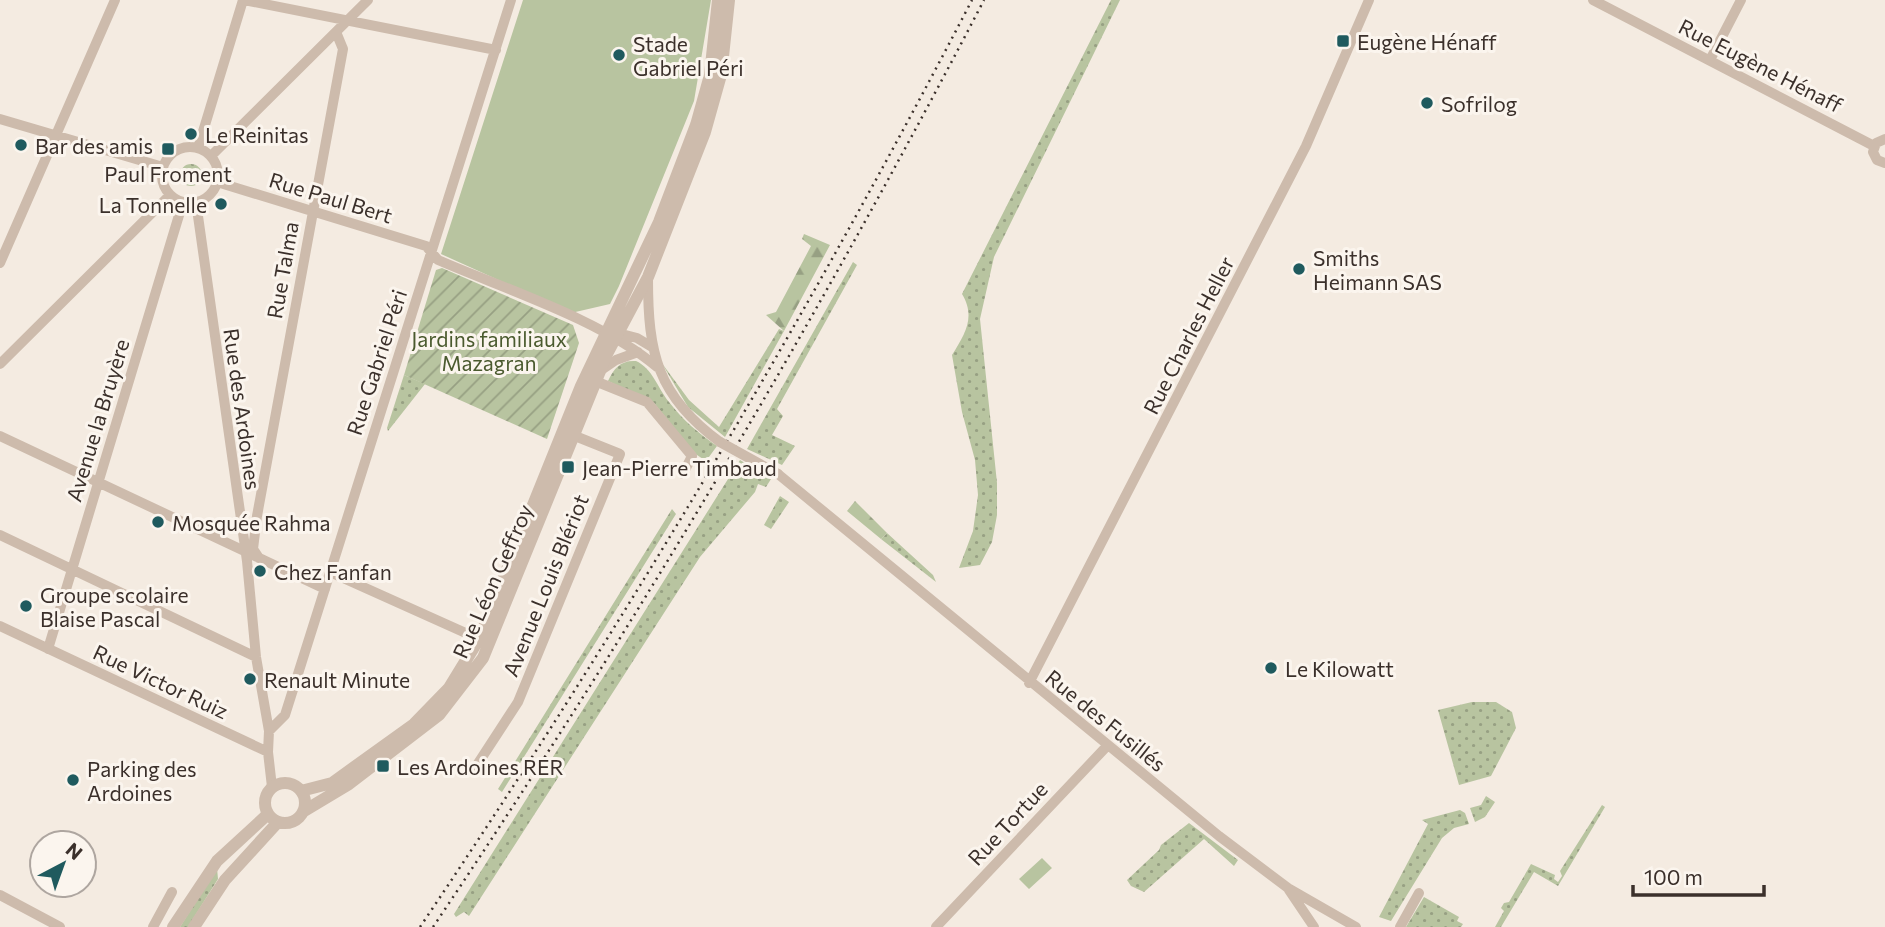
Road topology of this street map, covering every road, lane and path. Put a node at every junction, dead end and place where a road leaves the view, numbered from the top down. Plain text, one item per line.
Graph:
1 (115, 0) edge
2 (243, 0) edge
3 (511, 0) edge
4 (718, 0) edge
5 (729, 0) edge
6 (1369, 0) edge
7 (1593, 0) edge
8 (1741, 0) edge
9 (361, 2) edge
10 (348, 20) junction
11 (336, 32) junction
12 (496, 50) junction
13 (1710, 60) junction
14 (0, 119) edge
15 (56, 136) junction
16 (1885, 139) edge
17 (1874, 146) junction
18 (198, 148) junction
19 (211, 156) junction
20 (1885, 163) edge
21 (163, 167) junction
22 (217, 182) junction
23 (170, 195) junction
24 (183, 202) junction
25 (196, 202) junction
26 (313, 211) junction
27 (431, 253) junction
28 (0, 263) edge
29 (648, 277) junction
30 (611, 334) junction
31 (652, 347) junction
32 (638, 352) junction
33 (0, 364) edge
34 (657, 367) junction
35 (597, 376) junction
36 (0, 436) edge
37 (575, 436) junction
38 (683, 474) dead end
39 (98, 484) junction
40 (257, 516) junction
41 (238, 519) junction
42 (0, 535) edge
43 (246, 554) junction
44 (259, 558) junction
45 (73, 570) junction
46 (332, 573) junction
47 (326, 589) junction
48 (0, 626) edge
49 (479, 639) junction
50 (48, 649) junction
51 (256, 657) junction
52 (1029, 682) junction
53 (269, 731) junction
54 (1107, 746) junction
55 (268, 752) junction
56 (475, 768) dead end
57 (272, 787) junction
58 (301, 791) junction
59 (304, 811) junction
60 (273, 818) junction
61 (1288, 888) junction
62 (172, 892) dead end
63 (1419, 893) dead end
64 (0, 895) edge
65 (1323, 908) junction
66 (60, 927) edge
67 (153, 927) edge
68 (173, 927) edge
69 (194, 927) edge
70 (936, 927) edge
71 (1315, 927) edge
72 (1356, 927) edge
73 (1400, 927) edge

1 - 15 street
2 - 10 street
2 - 18 street
3 - 12 street, Rue Gabriel Péri
4 - 30 street
5 - 29 street
6 - 52 street, Rue Charles Heller
7 - 13 street, Rue Eugène Hénaff
8 - 13 street
9 - 10 street
10 - 11 street
10 - 12 street
11 - 19 street
11 - 26 street, Rue Talma
12 - 27 street, Rue Gabriel Péri
13 - 17 street, Rue Eugène Hénaff
14 - 15 street
15 - 21 street
15 - 28 street
16 - 17 street
17 - 20 street, Rue Eugène Hénaff
18 - 19 street
18 - 21 street
19 - 22 street
21 - 23 street
22 - 25 street
22 - 26 street, Rue Paul Bert
23 - 24 street
23 - 33 street
24 - 25 street
24 - 39 street, Avenue la Bruyère
25 - 41 street, Rue des Ardoines
26 - 27 street, Rue Paul Bert
26 - 40 street, Rue Talma
27 - 30 street, Rue Paul Bert
27 - 46 street, Rue Gabriel Péri
29 - 30 street
29 - 31 street
30 - 31 street
30 - 32 street
30 - 35 street, Rue Léon Geffroy
30 - 49 street, Rue Léon Geffroy
31 - 34 street
32 - 34 street
32 - 35 street
34 - 52 street, Rue des Fusillés, bridge
35 - 37 street, Rue Léon Geffroy
35 - 38 street
36 - 39 street
37 - 56 street, Avenue Louis Blériot
37 - 59 street, Rue Léon Geffroy
39 - 43 street
39 - 45 street, Avenue la Bruyère
40 - 41 street
40 - 44 street, Rue Talma
41 - 43 street, Rue des Ardoines
42 - 45 street
43 - 44 street
43 - 51 street, Rue des Ardoines
44 - 47 street
45 - 50 street, Avenue la Bruyère
45 - 51 street
46 - 47 street, Rue Gabriel Péri
46 - 49 street
47 - 53 street, Rue Gabriel Péri
48 - 50 street, Rue Victor Ruiz
49 - 58 street, Rue Léon Geffroy
50 - 55 street, Rue Victor Ruiz
51 - 53 street, Rue des Ardoines
52 - 54 street, Rue des Fusillés
53 - 55 street, Rue des Ardoines
54 - 61 street, Rue des Fusillés
54 - 70 street, Rue Tortue
55 - 57 street, Rue des Ardoines
57 - 58 street
57 - 60 street
58 - 59 street
59 - 60 street
60 - 68 street
60 - 69 street
61 - 65 street, Rue des Fusillés
61 - 71 street
62 - 67 street
63 - 73 street
64 - 66 street
65 - 71 street
65 - 72 street, Rue des Fusillés

